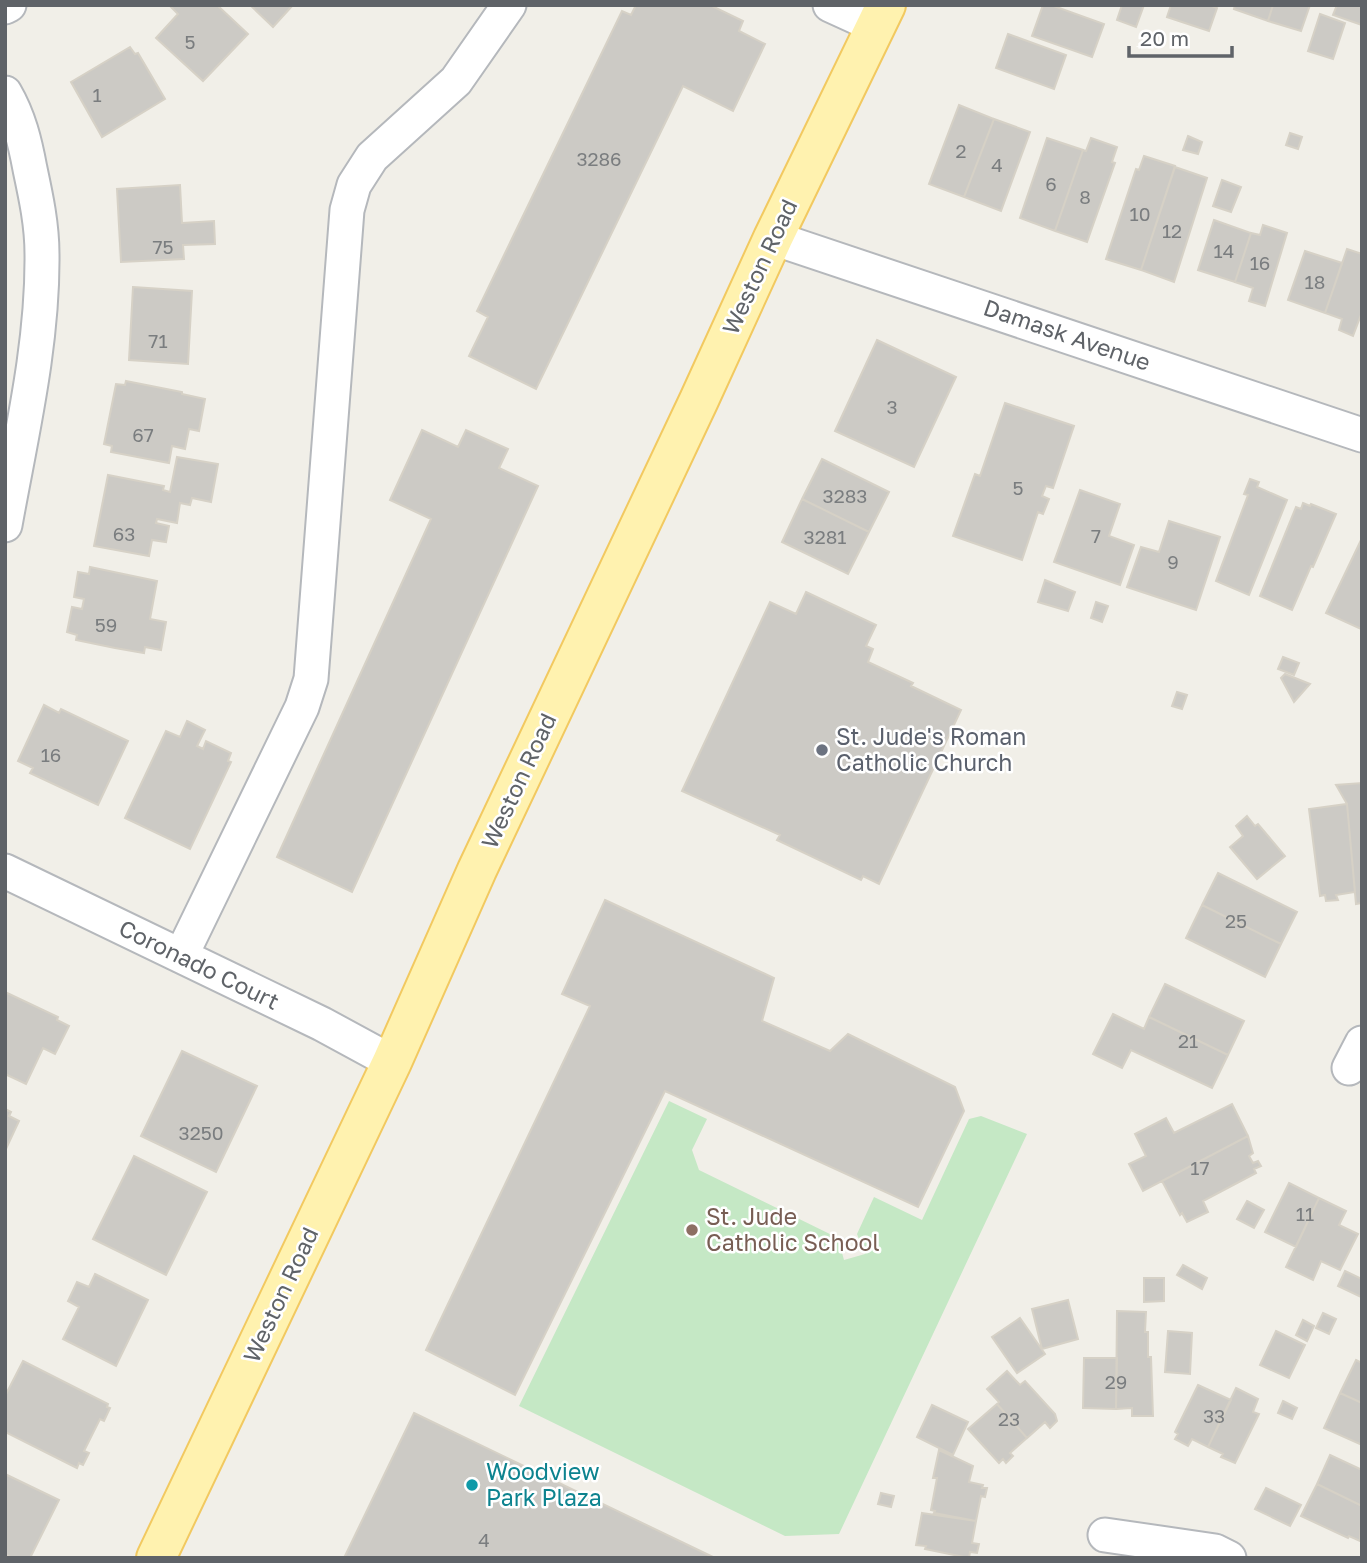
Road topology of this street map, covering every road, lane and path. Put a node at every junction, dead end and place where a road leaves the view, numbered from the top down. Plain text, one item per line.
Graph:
1 (509, 5) edge
2 (830, 5) edge
3 (881, 16) edge
4 (5, 93) edge
5 (772, 238) junction
6 (1362, 435) edge
7 (5, 526) edge
8 (5, 871) edge
9 (181, 956) junction
10 (392, 1062) junction
11 (1105, 1535) dead end
12 (156, 1558) edge
13 (1229, 1558) edge

1 - 9 street
2 - 3 street
3 - 5 main road, Weston Road
4 - 7 street
5 - 6 street, Damask Avenue
5 - 10 main road, Weston Road
8 - 9 street, Coronado Court
9 - 10 street, Coronado Court
10 - 12 main road, Weston Road
11 - 13 street

